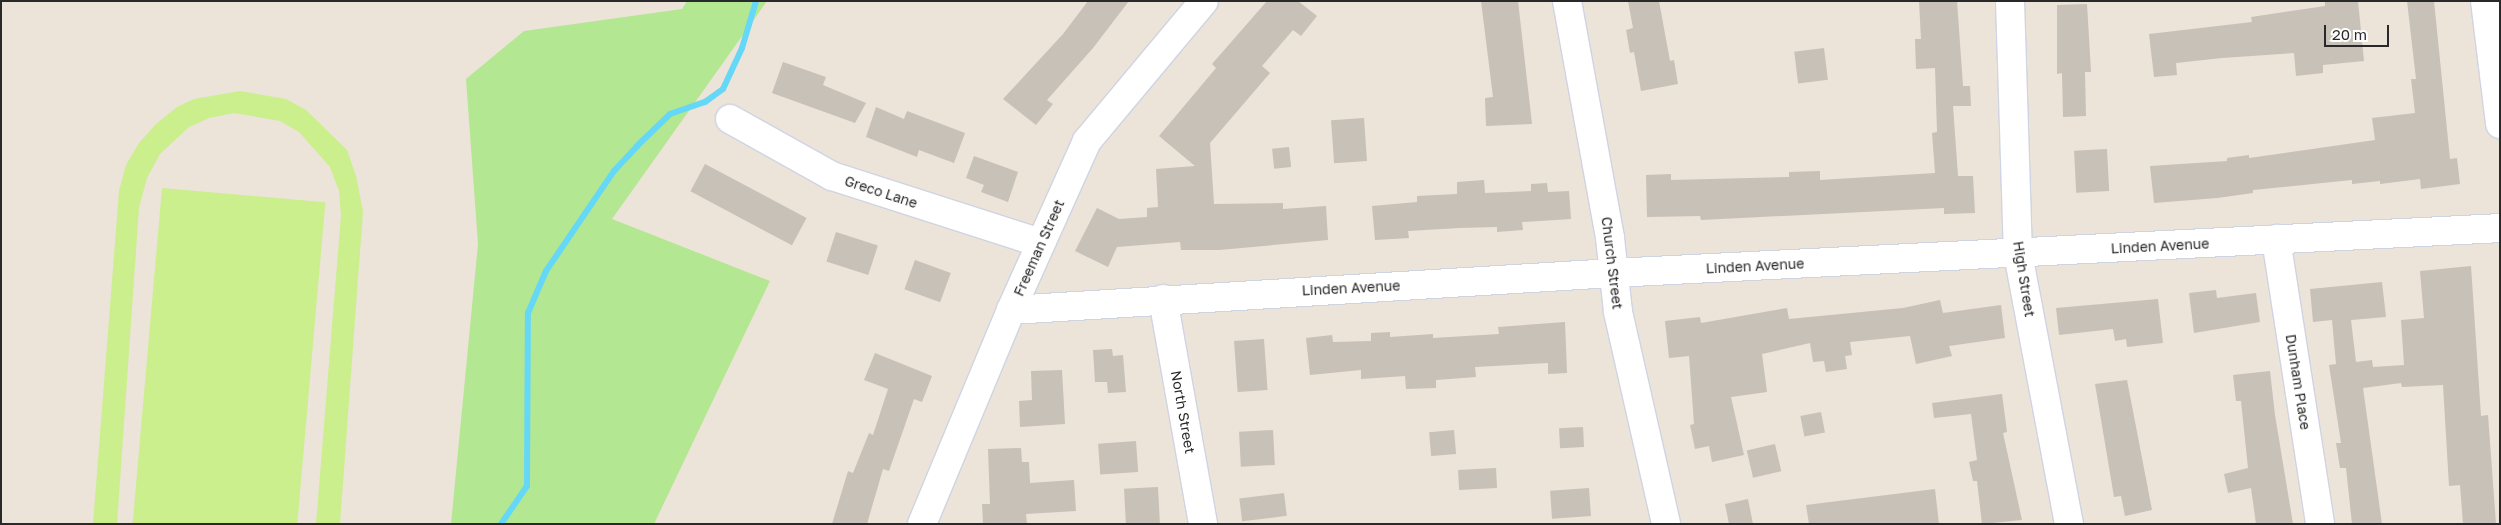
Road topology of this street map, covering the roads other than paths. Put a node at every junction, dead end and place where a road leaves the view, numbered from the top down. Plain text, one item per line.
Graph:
1 (1204, 1) edge
2 (1567, 1) edge
3 (2010, 1) edge
4 (2485, 1) edge
5 (730, 118) dead end
6 (2500, 124) edge
7 (2500, 228) edge
8 (2276, 240) junction
9 (1041, 243) junction
10 (2018, 254) junction
11 (1613, 273) junction
12 (1163, 300) junction
13 (1011, 310) junction
14 (922, 524) edge
15 (1203, 524) edge
16 (1666, 524) edge
17 (2069, 524) edge
18 (2320, 524) edge

1 - 9 street, Freeman Street
2 - 11 street, Church Street
3 - 10 street, High Street
4 - 6 street
5 - 9 street, Greco Lane
7 - 8 street, Linden Avenue
8 - 10 street, Linden Avenue
8 - 18 street, Dunham Place
9 - 13 street, Freeman Street
10 - 11 street, Linden Avenue
10 - 17 street, High Street
11 - 12 street, Linden Avenue
11 - 16 street, Church Street
12 - 13 street, Linden Avenue
12 - 15 street, North Street
13 - 14 street, Freeman Street

